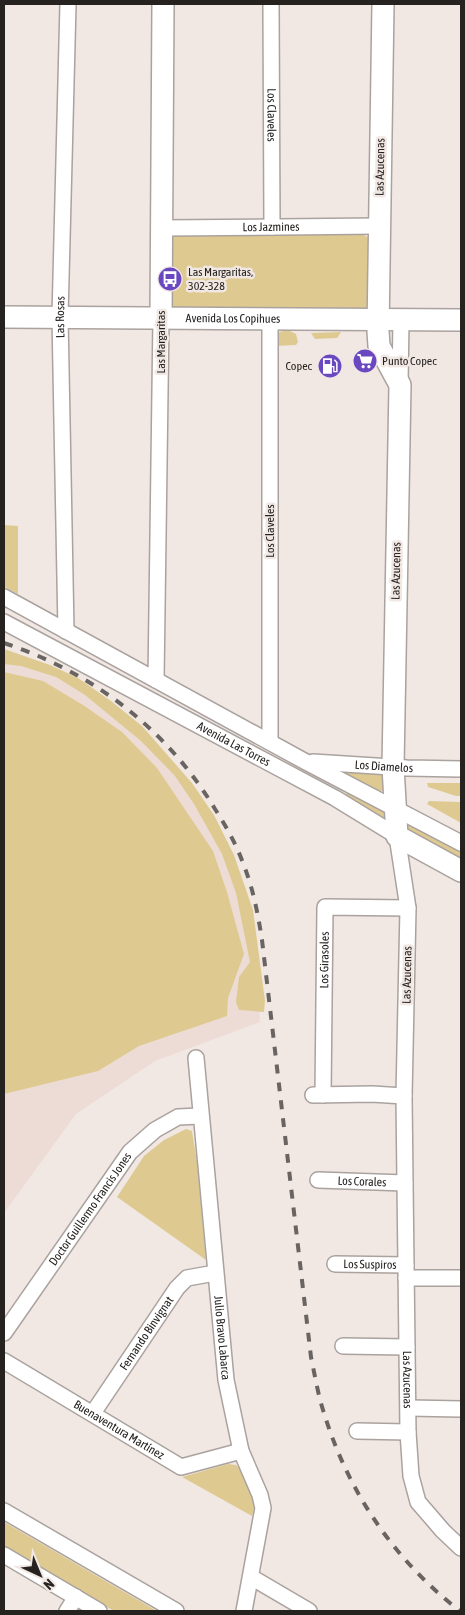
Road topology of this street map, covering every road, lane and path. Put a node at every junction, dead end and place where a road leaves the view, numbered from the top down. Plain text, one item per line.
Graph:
1 (68, 4) edge
2 (164, 4) edge
3 (272, 4) edge
4 (383, 4) edge
5 (379, 226) junction
6 (272, 227) junction
7 (163, 228) junction
8 (4, 317) edge
9 (60, 317) junction
10 (161, 319) junction
11 (270, 319) junction
12 (378, 320) junction
13 (400, 320) junction
14 (461, 320) edge
15 (400, 385) junction
16 (4, 597) edge
17 (4, 622) edge
18 (66, 631) junction
19 (156, 680) junction
20 (270, 742) junction
21 (306, 762) junction
22 (393, 768) junction
23 (461, 769) edge
24 (394, 809) junction
25 (397, 836) junction
26 (461, 843) edge
27 (461, 871) edge
28 (408, 908) junction
29 (196, 1058) dead end
30 (404, 1096) junction
31 (200, 1116) junction
32 (318, 1180) dead end
33 (405, 1183) junction
34 (335, 1264) dead end
35 (406, 1271) junction
36 (215, 1273) junction
37 (461, 1278) edge
38 (4, 1333) edge
39 (343, 1346) dead end
40 (407, 1347) junction
41 (4, 1361) edge
42 (409, 1408) junction
43 (461, 1409) edge
44 (93, 1413) junction
45 (357, 1431) dead end
46 (408, 1432) junction
47 (241, 1451) junction
48 (4, 1511) edge
49 (461, 1548) edge
50 (4, 1555) edge
51 (250, 1577) junction
52 (76, 1597) junction
53 (67, 1611) edge
54 (99, 1611) edge
55 (176, 1611) edge
56 (244, 1611) edge
57 (309, 1611) edge

1 - 9 street, Las Rosas
2 - 7 street, Las Margaritas
3 - 6 street, Los Claveles
4 - 5 street, Las Azucenas
5 - 6 street, Los Jazmines
5 - 12 street, Las Azucenas
6 - 7 street, Los Jazmines
7 - 10 street, Las Margaritas
8 - 9 street, Avenida Los Copihues
9 - 10 street, Avenida Los Copihues
9 - 18 street, Las Rosas
10 - 11 street, Avenida Los Copihues
10 - 19 street, Las Margaritas
11 - 12 street, Avenida Los Copihues
11 - 20 street, Los Claveles
12 - 13 street, Avenida Los Copihues
12 - 15 street, Las Azucenas
13 - 14 street, Avenida Los Copihues
13 - 15 street, Las Azucenas
15 - 22 street, Las Azucenas
16 - 18 street, Avenida Las Torres
17 - 25 street, Avenida Las Torres
18 - 19 street, Avenida Las Torres
19 - 20 street, Avenida Las Torres
20 - 21 street, Avenida Las Torres
21 - 22 street, Los Diamelos
21 - 24 street, Avenida Las Torres
22 - 23 street, Los Diamelos
22 - 24 street, Las Azucenas
24 - 25 street, Las Azucenas
24 - 26 street, Avenida Las Torres
25 - 27 street, Avenida Las Torres
25 - 28 street, Las Azucenas
28 - 30 street, Las Azucenas
28 - 30 street, Los Girasoles
29 - 31 street, Julio Bravo Labarca
30 - 33 street, Las Azucenas
31 - 36 street, Julio Bravo Labarca
31 - 38 street, Doctor Guillermo Francis Jones
32 - 33 street, Los Corales
33 - 35 street, Las Azucenas
34 - 35 street, Los Suspiros
35 - 37 street, Los Suspiros
35 - 40 street, Las Azucenas
36 - 44 street, Fernando Binvignat
36 - 47 street, Julio Bravo Labarca
39 - 40 street
40 - 42 street, Las Azucenas
41 - 44 street, Buenaventura Martínez
42 - 43 street
42 - 46 street, Las Azucenas
44 - 47 street, Buenaventura Martínez
45 - 46 street
46 - 49 street, Las Azucenas
47 - 51 street, Julio Bravo Labarca
48 - 55 street
50 - 52 street
51 - 56 street, Julio Bravo Labarca
51 - 57 street
52 - 53 street
52 - 54 street

